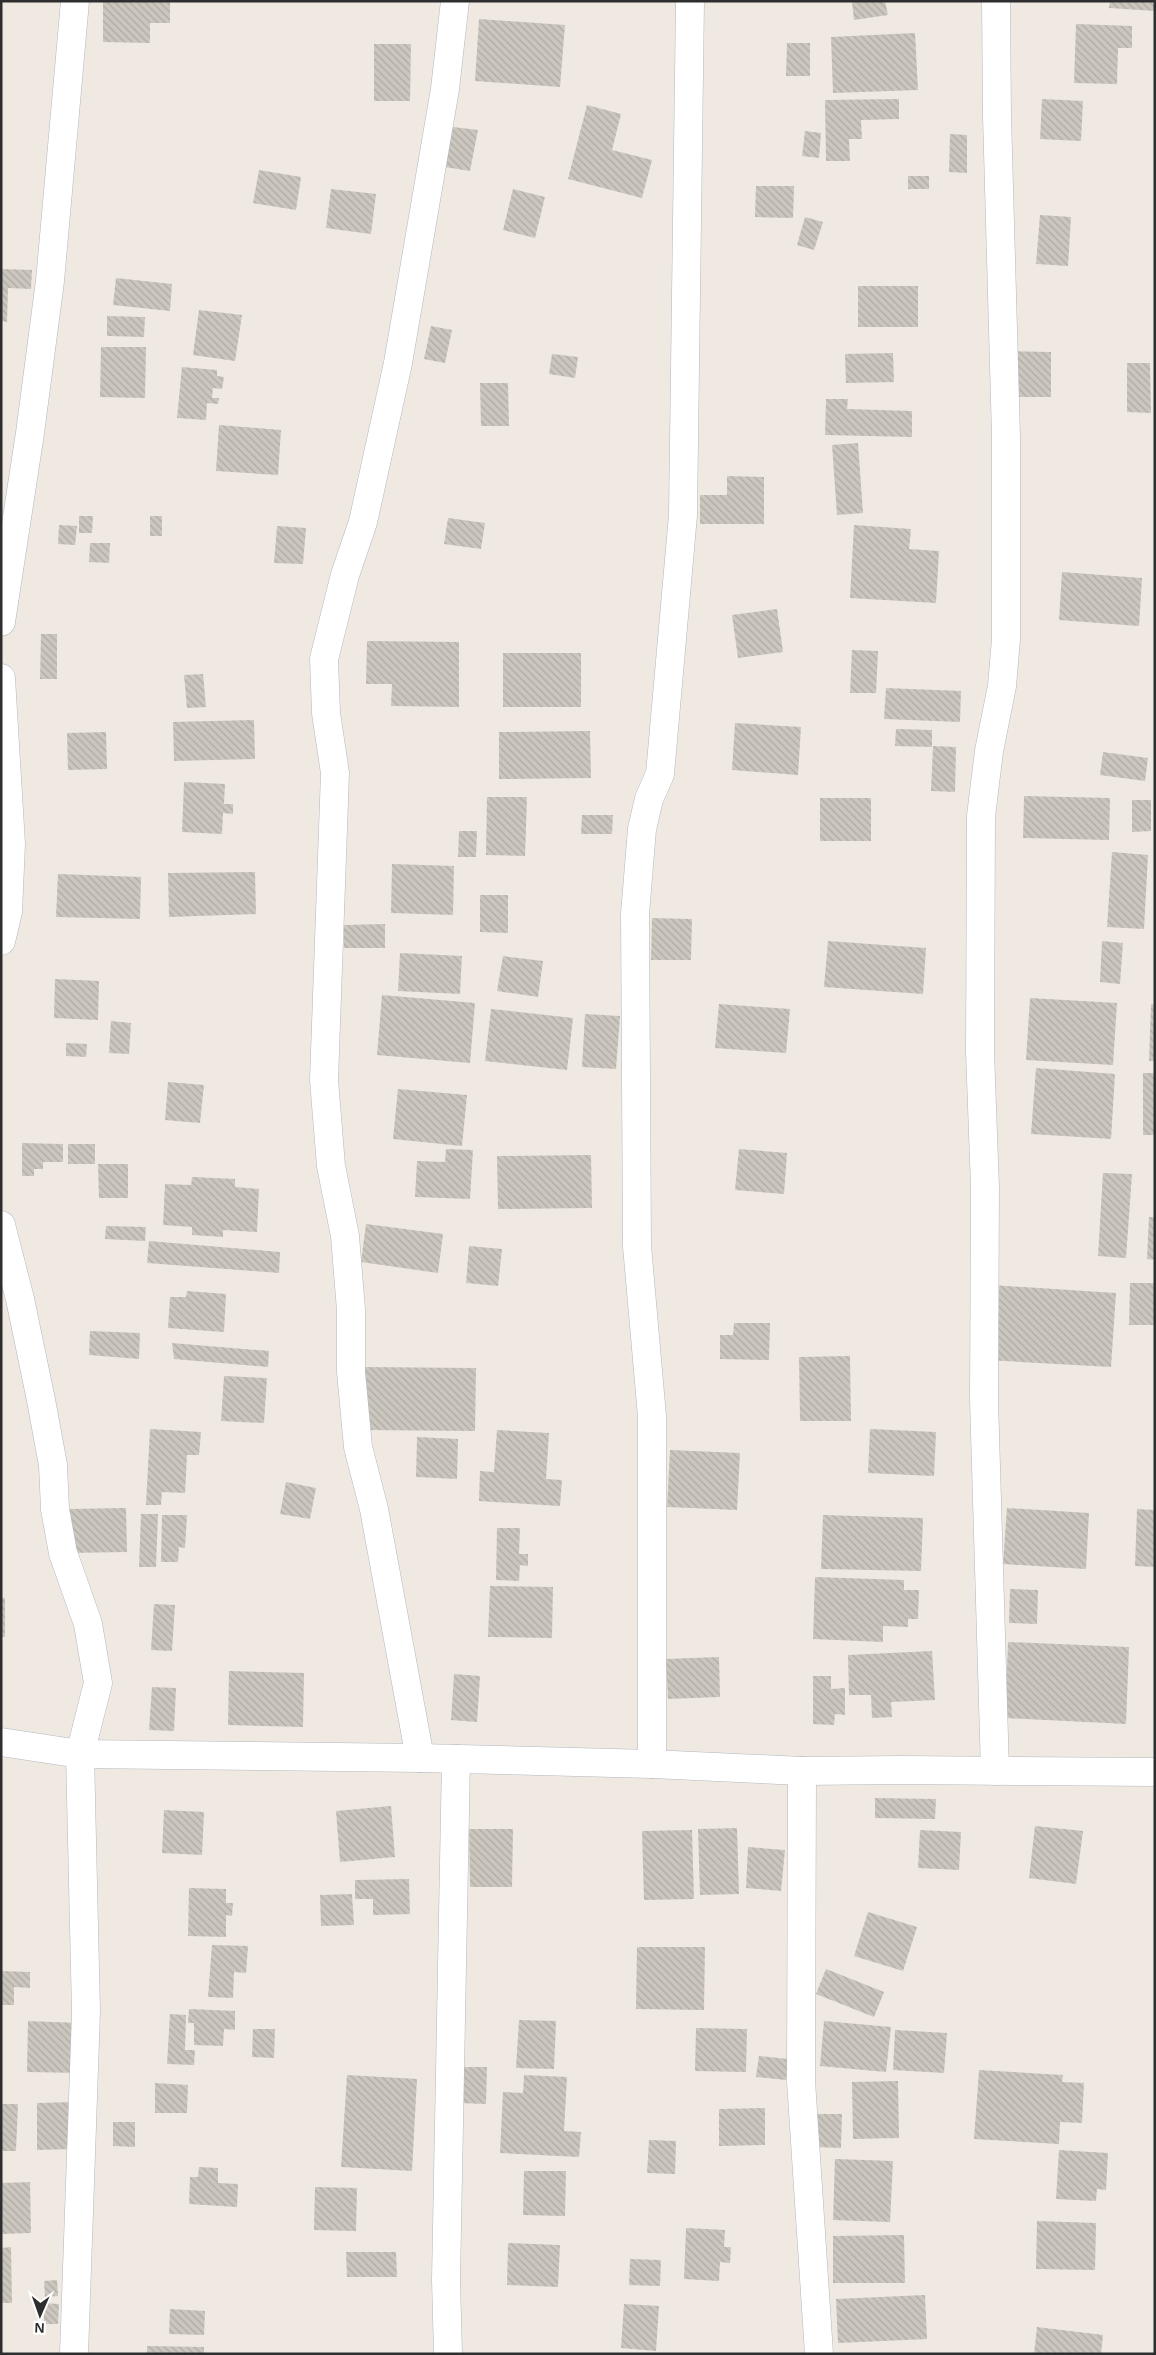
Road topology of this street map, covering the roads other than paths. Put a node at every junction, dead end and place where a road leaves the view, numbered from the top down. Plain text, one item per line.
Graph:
1 (75, 1) edge
2 (456, 1) edge
3 (690, 1) edge
4 (996, 1) edge
5 (1, 622) edge
6 (1, 678) edge
7 (1, 941) edge
8 (1, 1225) edge
9 (1, 1742) edge
10 (80, 1754) junction
11 (420, 1758) junction
12 (456, 1759) junction
13 (652, 1764) junction
14 (802, 1771) junction
15 (995, 1772) junction
16 (1155, 1772) edge
17 (74, 2354) edge
18 (448, 2354) edge
19 (819, 2354) edge

1 - 5 street
2 - 11 street
3 - 13 street
4 - 15 street
6 - 7 street
8 - 10 street
9 - 10 street
10 - 11 street
10 - 17 street
11 - 12 street
12 - 13 street
12 - 18 street
13 - 14 street
14 - 15 street
14 - 19 street
15 - 16 street

